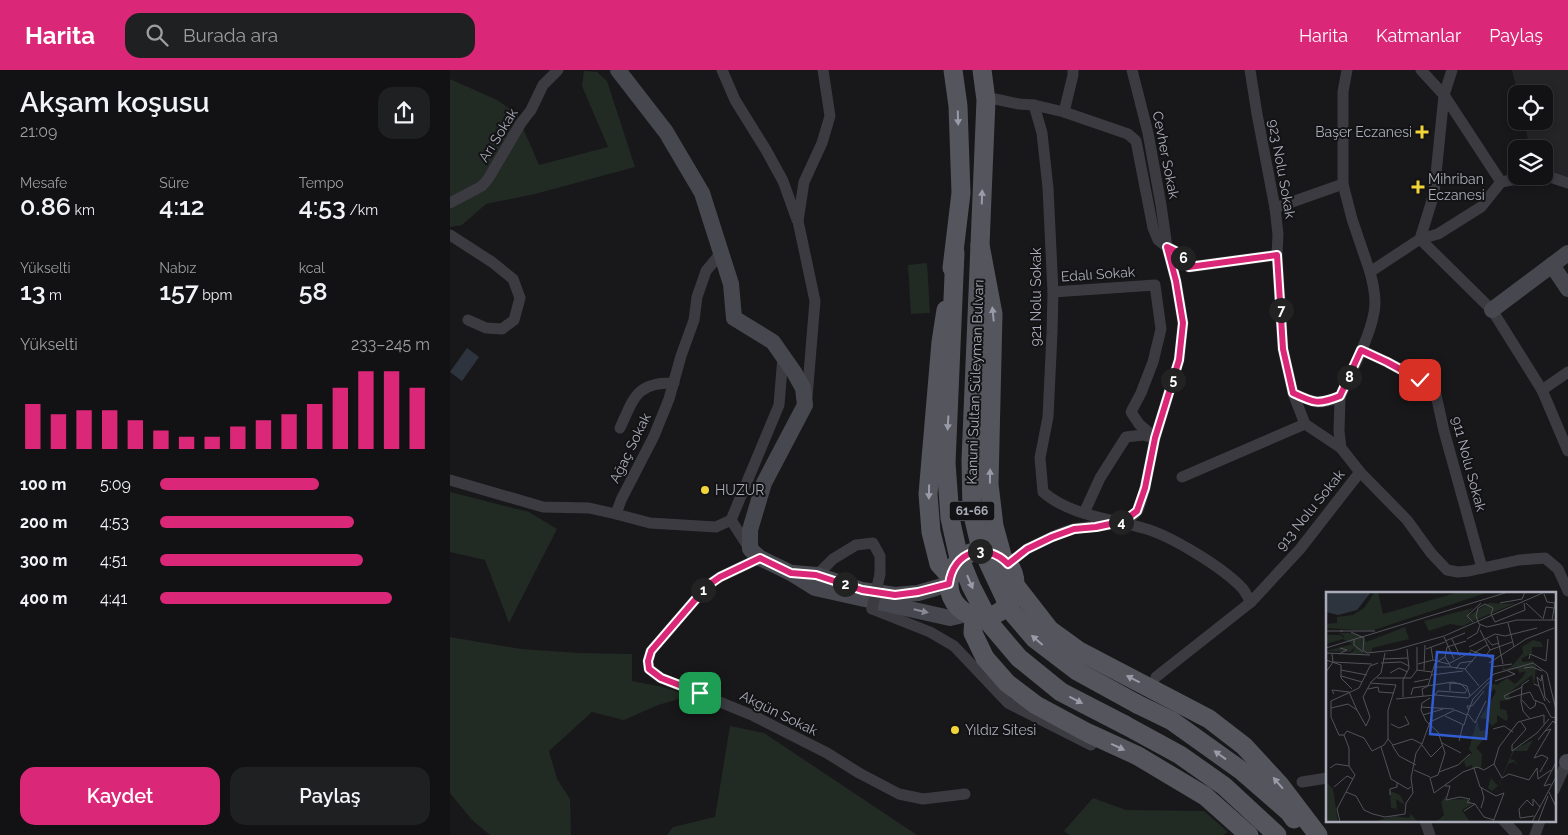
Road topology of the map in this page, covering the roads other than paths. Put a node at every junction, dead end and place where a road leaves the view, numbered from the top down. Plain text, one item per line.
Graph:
1 (558, 70) edge
2 (618, 70) edge
3 (722, 70) edge
4 (823, 70) edge
5 (952, 70) edge
6 (982, 70) edge
7 (1073, 70) edge
8 (1132, 70) edge
9 (1250, 70) edge
10 (1346, 70) edge
11 (1421, 70) edge
12 (1452, 70) edge
13 (1444, 95) junction
14 (986, 100) junction
15 (1034, 105) junction
16 (1064, 112) junction
17 (1553, 178) edge
18 (1508, 181) edge
19 (1500, 182) junction
20 (1568, 183) edge
21 (1343, 184) junction
22 (450, 203) edge
23 (1275, 208) junction
24 (798, 221) junction
25 (450, 236) edge
26 (1420, 239) junction
27 (980, 245) junction
28 (1167, 247) junction
29 (955, 252) junction
30 (721, 253) junction
31 (1568, 253) edge
32 (1277, 255) junction
33 (1552, 266) junction
34 (1370, 272) junction
35 (1568, 289) edge
36 (1053, 292) junction
37 (1492, 310) junction
38 (468, 320) dead end
39 (1361, 350) junction
40 (783, 356) junction
41 (1568, 372) edge
42 (674, 383) junction
43 (1542, 390) junction
44 (1293, 393) junction
45 (1340, 396) junction
46 (805, 405) junction
47 (1305, 424) junction
48 (620, 428) dead end
49 (1155, 438) junction
50 (1341, 448) junction
51 (1568, 450) edge
52 (1360, 472) junction
53 (1182, 477) dead end
54 (450, 480) edge
55 (1084, 513) junction
56 (616, 514) junction
57 (731, 520) junction
58 (755, 554) junction
59 (1006, 561) junction
60 (1482, 568) junction
61 (791, 573) junction
62 (816, 575) junction
63 (949, 580) junction
64 (1015, 585) junction
65 (1568, 591) edge
66 (1251, 602) junction
67 (971, 615) junction
68 (1156, 677) dead end
69 (1091, 745) dead end
70 (1563, 763) edge
71 (1326, 778) edge
72 (1302, 782) dead end
73 (1556, 784) edge
74 (965, 794) dead end
75 (1425, 822) edge
76 (1505, 822) edge
77 (1540, 822) edge
78 (1249, 835) edge
79 (1277, 835) edge
80 (1307, 835) edge
81 (1318, 835) edge
82 (1430, 835) edge
83 (1517, 835) edge
84 (1535, 835) edge

1 - 22 street, Arı Sokak
2 - 30 street
3 - 24 street
4 - 24 street
5 -> 29 main road, Kanuni Sultan Süleyman Bulvarı / 61-66
6 - 14 main road, Kanuni Sultan Süleyman Bulvarı / 61-66
7 - 16 street
8 - 28 street, Cevher Sokak
9 - 23 street, 923 Nolu Sokak
10 - 21 street, 913 Nolu Sokak
11 - 13 street
12 - 13 street
13 - 19 street
13 - 26 street
14 - 15 street
27 -> 14 main road, Kanuni Sultan Süleyman Bulvarı / 61-66
15 - 16 street
15 - 36 street, 921 Nolu Sokak
16 - 28 street
17 - 20 street
18 - 19 street
19 - 26 street
21 - 23 street
21 - 34 street, 913 Nolu Sokak
23 - 32 street, 923 Nolu Sokak
24 - 46 street
25 - 38 street
26 - 34 street
26 - 37 street
59 -> 27 main road, 61-66
80 -> 27 main road, Kanuni Sultan Süleyman Bulvarı / 61-66, bridge
28 - 32 street
28 - 49 street
29 -> 63 main road, 61-66
29 -> 79 main road, Kanuni Sultan Süleyman Bulvarı / 61-66, bridge
30 - 40 street
30 - 42 street, Ağaç Sokak
31 - 33 street
32 - 44 street, 923 Nolu Sokak
33 - 35 street
33 - 37 street
34 - 39 street, 913 Nolu Sokak
36 - 49 street, Edalı Sokak
36 - 55 street, 921 Nolu Sokak
37 - 43 street
39 - 45 street, 913 Nolu Sokak
39 - 60 street, 911 Nolu Sokak
40 - 46 street
40 - 57 street
41 - 43 street
42 - 48 street
42 - 56 street, Ağaç Sokak
43 - 51 street
44 - 45 street
44 - 47 street, 923 Nolu Sokak
45 - 50 street, 913 Nolu Sokak
46 - 58 street
47 - 50 street
47 - 53 street
49 - 55 street
49 - 59 street, bridge
50 - 52 street, 913 Nolu Sokak
52 - 60 street
52 - 66 street, 913 Nolu Sokak
54 - 56 street
55 - 66 street
56 - 57 street
57 - 58 street
58 - 61 street
58 - 74 street, Akgün Sokak
59 - 63 main road
59 - 64 main road, 61-66
60 - 65 street
61 - 62 street
61 -> 67 street
62 - 63 street
62 - 69 street, bridge
63 - 67 main road, 61-66
64 - 67 main road
81 -> 64 main road, 61-66
66 - 68 street, 913 Nolu Sokak
67 -> 78 main road
70 - 73 street
71 - 72 street
75 - 82 street
76 - 83 street
77 - 84 street

